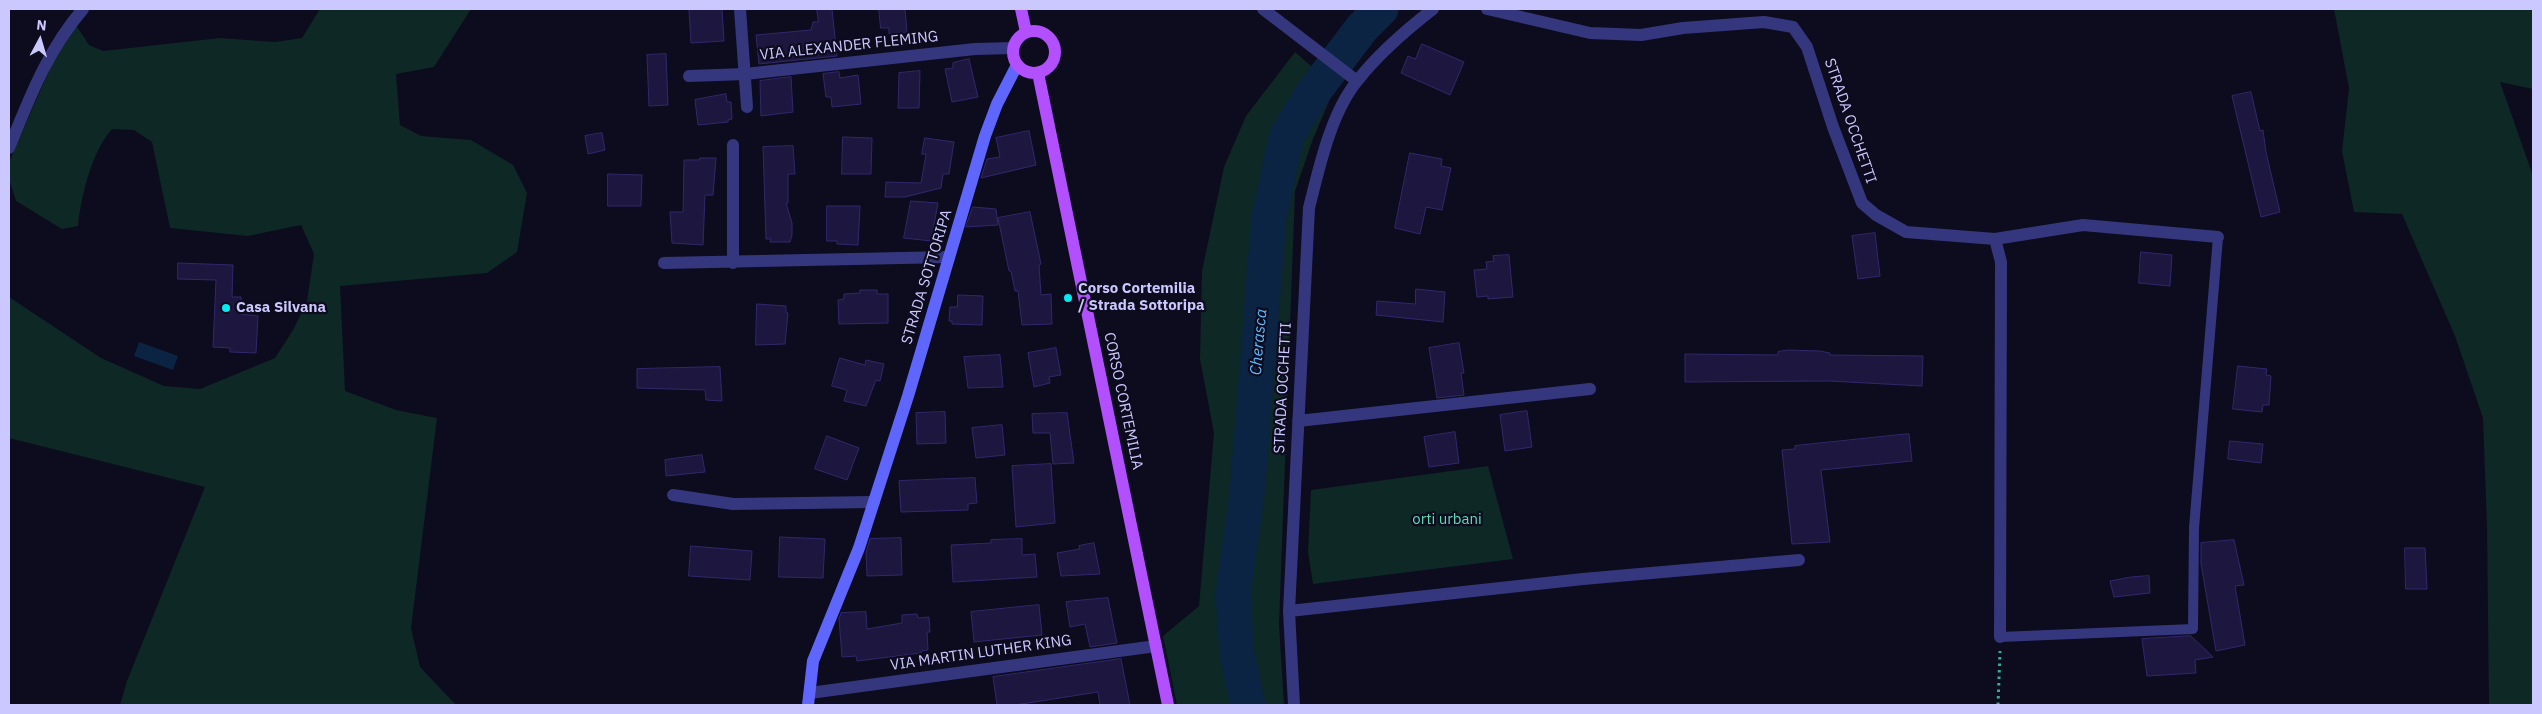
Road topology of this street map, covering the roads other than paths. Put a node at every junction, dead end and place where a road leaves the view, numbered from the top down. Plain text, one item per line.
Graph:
1 (83, 9) edge
2 (740, 9) edge
3 (1021, 9) edge
4 (1263, 9) edge
5 (1433, 9) edge
6 (1487, 9) edge
7 (1026, 32) junction
8 (1013, 48) junction
9 (1017, 65) junction
10 (1038, 73) junction
11 (746, 74) junction
12 (689, 76) dead end
13 (1356, 81) junction
14 (747, 107) dead end
15 (733, 145) dead end
16 (9, 148) edge
17 (2218, 237) joint
18 (1995, 239) junction
19 (949, 257) junction
20 (664, 263) dead end
21 (732, 263) junction
22 (1590, 389) dead end
23 (1298, 421) junction
24 (673, 495) dead end
25 (874, 502) junction
26 (1799, 560) dead end
27 (1289, 611) junction
28 (2000, 637) joint
29 (1156, 646) junction
30 (809, 699) edge
31 (1168, 705) edge
32 (1294, 705) edge

1 - 16 street
2 - 11 street
3 - 7 main road
4 - 13 street
5 - 13 street, STRADA OCCHETTI
6 - 18 street, STRADA OCCHETTI
7 - 8 main road
7 - 10 main road
8 - 9 main road
8 - 11 street, VIA ALEXANDER FLEMING
9 - 10 main road
9 - 19 street, STRADA SOTTORIPA
10 - 29 main road, CORSO CORTEMILIA
11 - 12 street, VIA ALEXANDER FLEMING
11 - 14 street
13 - 23 street, STRADA OCCHETTI
15 - 21 street
17 - 18 street, STRADA OCCHETTI
17 - 28 lane
18 - 28 street
19 - 21 street
19 - 25 street, STRADA SOTTORIPA
20 - 21 street
22 - 23 street
23 - 27 street, STRADA OCCHETTI
24 - 25 street
25 - 30 street, STRADA SOTTORIPA
26 - 27 street
27 - 32 street, STRADA OCCHETTI
29 - 30 street, VIA MARTIN LUTHER KING
29 - 31 main road, CORSO CORTEMILIA

